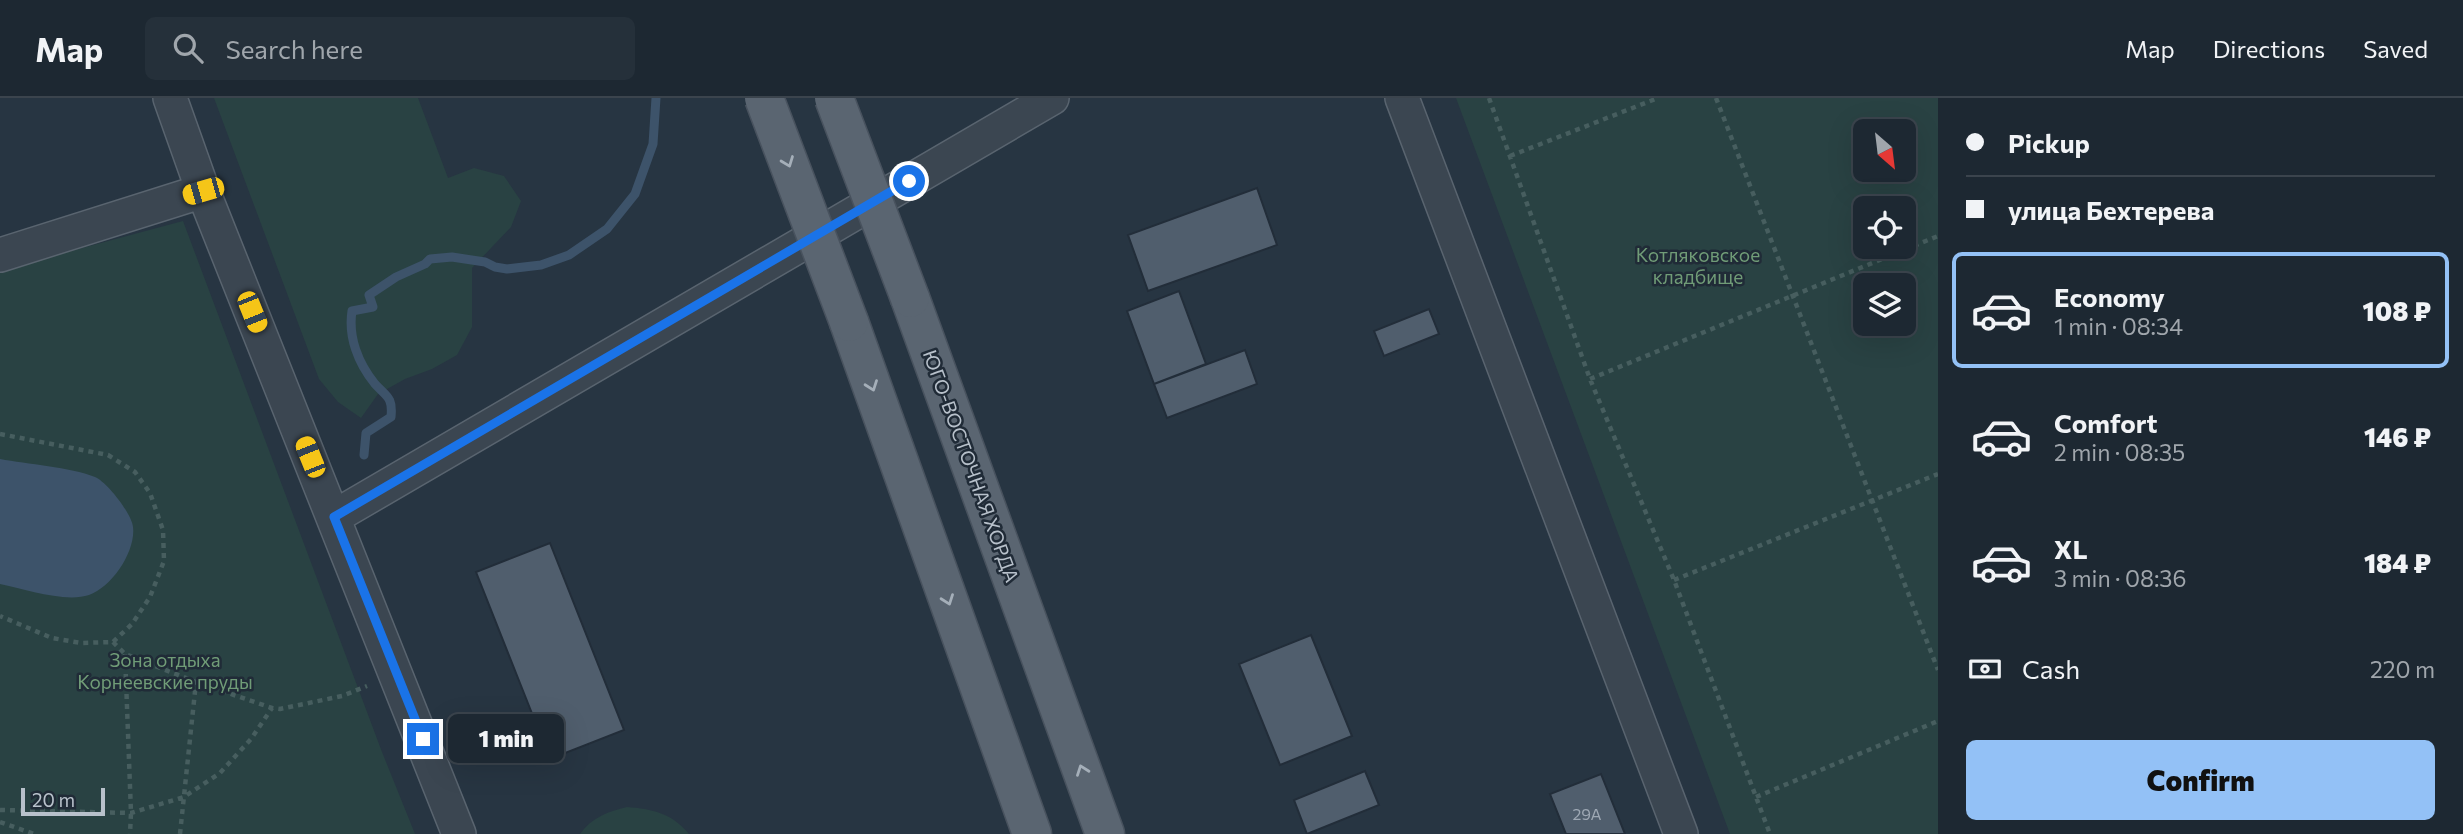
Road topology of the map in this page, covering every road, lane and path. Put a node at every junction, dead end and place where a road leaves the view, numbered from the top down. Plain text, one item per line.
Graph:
1 (170, 98) edge
2 (764, 98) edge
3 (834, 98) edge
4 (1052, 98) edge
5 (1402, 98) edge
6 (1489, 98) edge
7 (1658, 98) edge
8 (1716, 98) edge
9 (1510, 156) junction
10 (203, 191) junction
11 (1938, 236) edge
12 (0, 255) edge
13 (1792, 296) junction
14 (1590, 379) junction
15 (0, 434) edge
16 (1938, 474) edge
17 (1872, 500) junction
18 (334, 517) junction
19 (1674, 580) junction
20 (0, 616) edge
21 (113, 642) junction
22 (125, 654) junction
23 (1938, 670) edge
24 (196, 682) junction
25 (370, 685) dead end
26 (272, 708) junction
27 (1938, 721) edge
28 (184, 797) junction
29 (1756, 797) junction
30 (0, 810) edge
31 (131, 813) junction
32 (0, 822) edge
33 (33, 834) edge
34 (130, 834) edge
35 (180, 834) edge
36 (459, 834) edge
37 (1032, 834) edge
38 (1105, 834) edge
39 (1681, 834) edge
40 (1770, 834) edge

1 - 10 street
2 -> 37 main road, bridge
38 -> 3 main road, ЮГО-ВОСТОЧНАЯ ХОРДА, bridge
4 - 18 street
5 - 39 street
6 - 9 path
7 - 9 path
8 - 13 path
9 - 14 path
10 - 12 street
10 - 18 street
11 - 13 path
13 - 14 path
13 - 17 path
14 - 19 path
15 - 21 path
16 - 17 path
17 - 19 path
17 - 23 path
18 - 36 street
19 - 29 path
20 - 21 path
21 - 22 path
22 - 24 path
22 - 31 path
24 - 26 path
24 - 28 path
25 - 26 path
26 - 28 path
27 - 29 path
28 - 31 path
28 - 35 path
29 - 40 path
30 - 31 path
31 - 34 path
32 - 33 path

